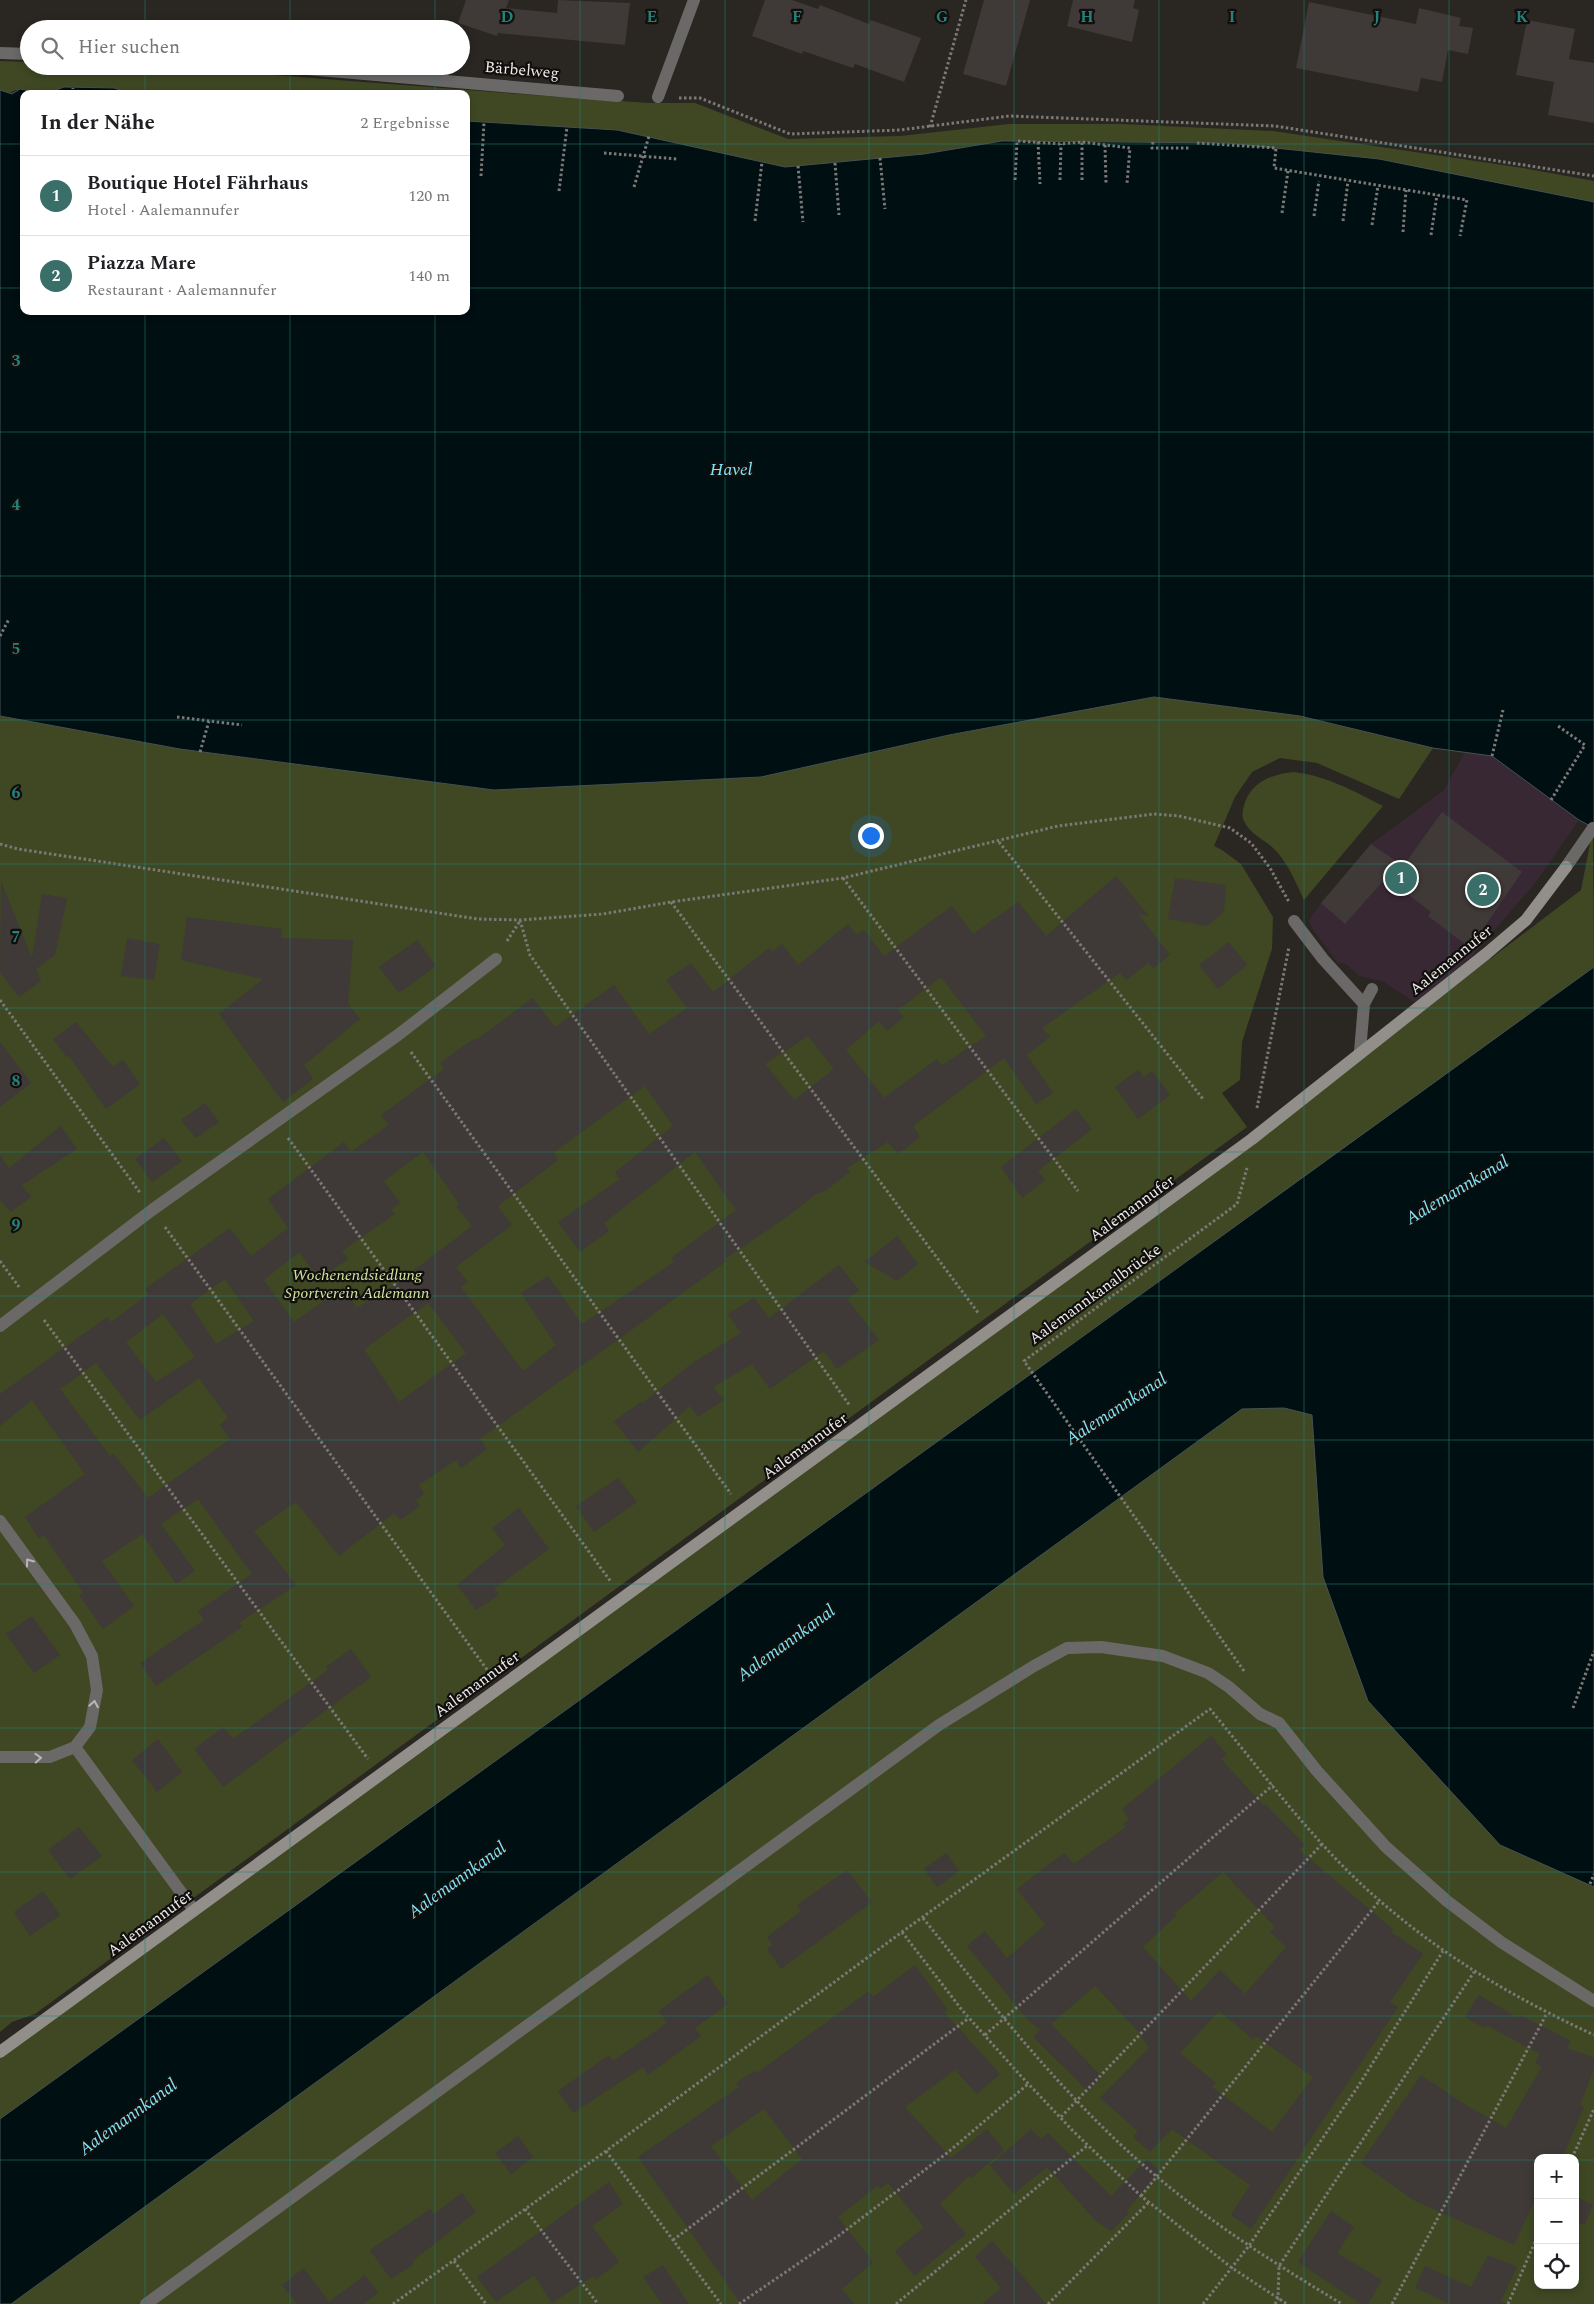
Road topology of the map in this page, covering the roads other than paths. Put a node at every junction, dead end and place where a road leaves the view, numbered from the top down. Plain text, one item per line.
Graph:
1 (694, 0) edge
2 (0, 53) edge
3 (20, 54) edge
4 (376, 75) edge
5 (618, 96) dead end
6 (658, 97) road end
7 (1593, 828) edge
8 (1294, 920) road end
9 (496, 959) dead end
10 (1372, 989) dead end
11 (1364, 1004) junction
12 (1360, 1052) junction
13 (0, 1326) edge
14 (0, 1521) edge
15 (74, 1748) junction
16 (0, 1757) edge
17 (194, 1910) junction
18 (1594, 2001) edge
19 (0, 2052) edge
20 (146, 2304) edge

1 - 6 street
2 - 3 street
4 - 5 street, Bärbelweg
7 - 12 street, Aalemannufer
8 - 11 street
9 - 13 street
10 - 11 street
11 - 12 street
12 - 17 street, Aalemannufer
15 -> 14 street
16 -> 15 street
15 - 17 street
17 - 19 street, Aalemannufer
18 - 20 street

